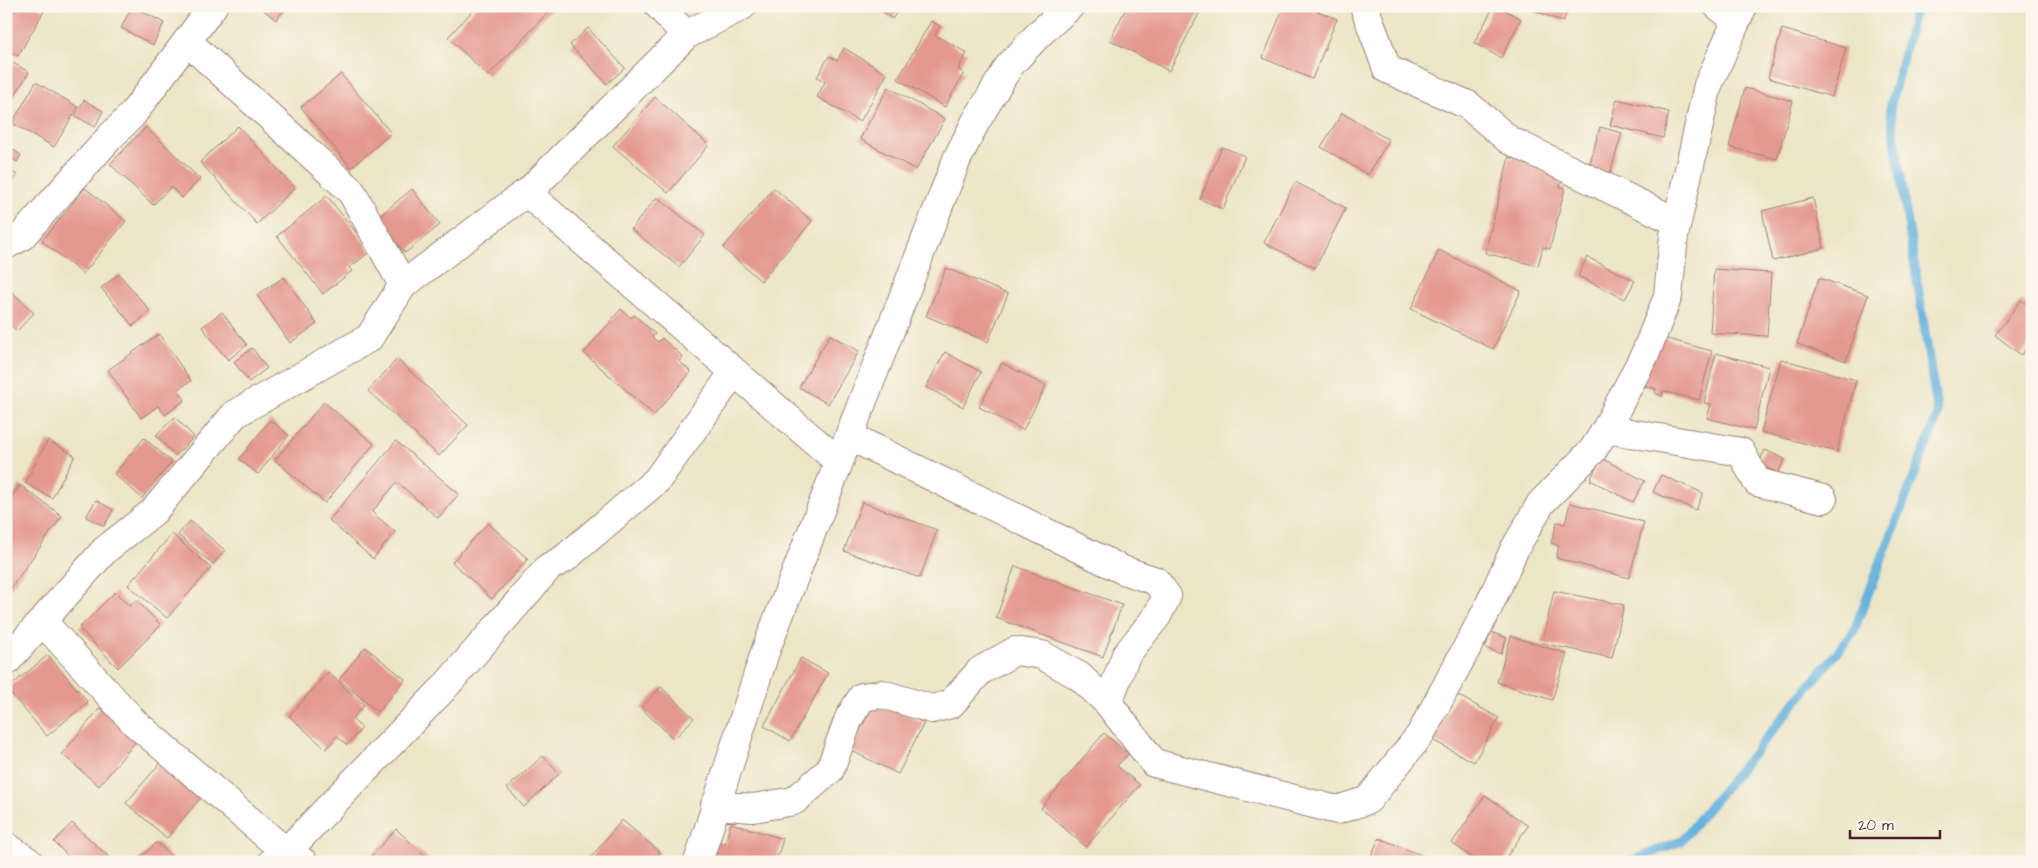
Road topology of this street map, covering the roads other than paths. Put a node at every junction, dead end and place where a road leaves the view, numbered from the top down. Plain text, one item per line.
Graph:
1 (213, 6) edge
2 (659, 6) edge
3 (742, 6) edge
4 (1070, 6) edge
5 (1364, 6) edge
6 (1732, 11) edge
7 (686, 35) junction
8 (188, 42) junction
9 (527, 193) junction
10 (1677, 222) junction
11 (6, 245) edge
12 (404, 285) junction
13 (734, 372) junction
14 (1606, 429) junction
15 (849, 436) junction
16 (839, 462) junction
17 (1823, 499) dead end
18 (43, 622) junction
19 (6, 662) edge
20 (1108, 703) junction
21 (715, 805) junction
22 (6, 846) edge
23 (287, 858) edge
24 (29, 862) edge
25 (698, 862) edge

1 - 8 street
2 - 7 street
3 - 7 street
4 - 15 street
5 - 10 street
6 - 10 street
7 - 9 street
8 - 11 street
8 - 12 street
9 - 12 street
9 - 13 street
10 - 14 street
12 - 18 street
13 - 16 street
13 - 23 street
14 - 17 street
14 - 20 street
15 - 16 street
15 - 20 street
16 - 21 street
18 - 19 street
18 - 23 street
20 - 21 street
21 - 25 street
22 - 24 street

